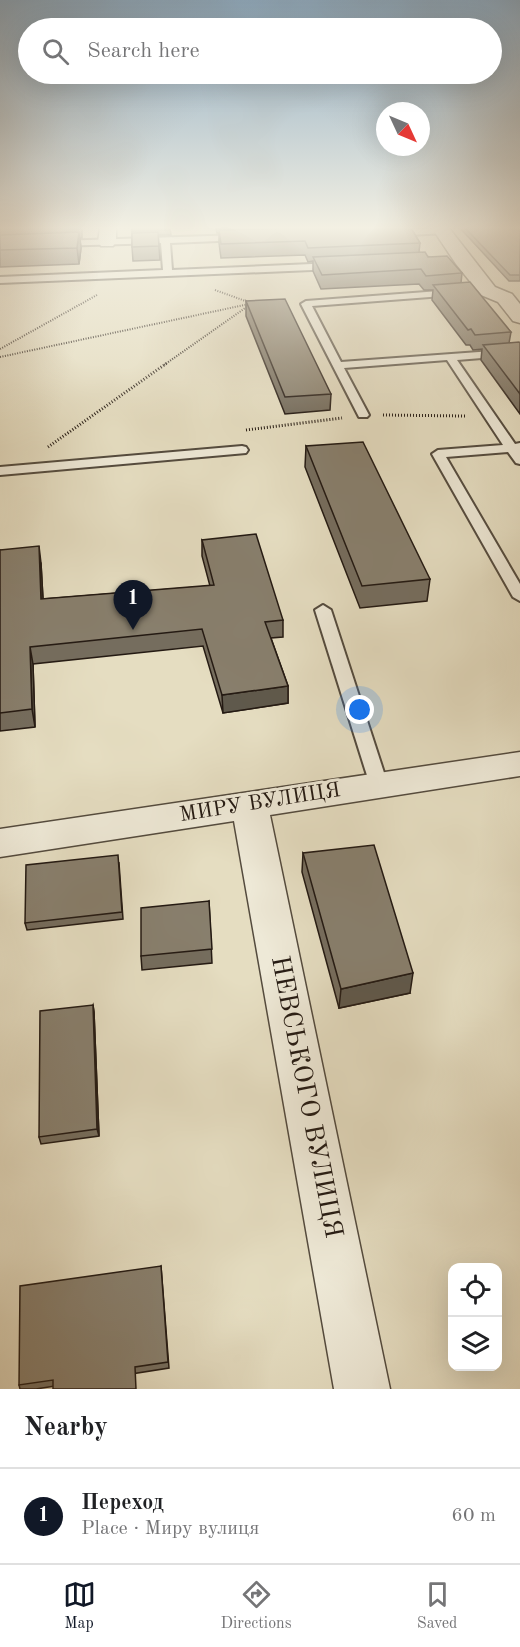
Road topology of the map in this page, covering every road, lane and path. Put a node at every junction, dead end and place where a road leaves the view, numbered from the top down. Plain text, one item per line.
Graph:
1 (100, 293) edge
2 (491, 294) edge
3 (520, 317) edge
4 (0, 349) edge
5 (520, 352) edge
6 (0, 357) edge
7 (450, 357) junction
8 (338, 365) junction
9 (363, 415) joint
10 (490, 416) junction
11 (516, 448) edge
12 (242, 450) dead end
13 (40, 452) dead end
14 (520, 460) edge
15 (0, 471) edge
16 (520, 597) edge
17 (323, 610) dead end
18 (520, 764) edge
19 (379, 785) junction
20 (250, 806) junction
21 (0, 843) edge
22 (362, 1389) edge

1 - 4 path
2 - 3 street
2 - 8 lane
5 - 7 lane
6 - 13 path
7 - 8 lane
7 - 10 lane
8 - 9 lane
9 - 10 path
10 - 11 lane
11 - 14 lane
11 - 16 lane
12 - 15 lane
17 - 19 lane
18 - 19 street, МИРУ ВУЛИЦЯ
19 - 20 street, МИРУ ВУЛИЦЯ
20 - 21 street, МИРУ ВУЛИЦЯ
20 - 22 street, НЕВСЬКОГО ВУЛИЦЯ

